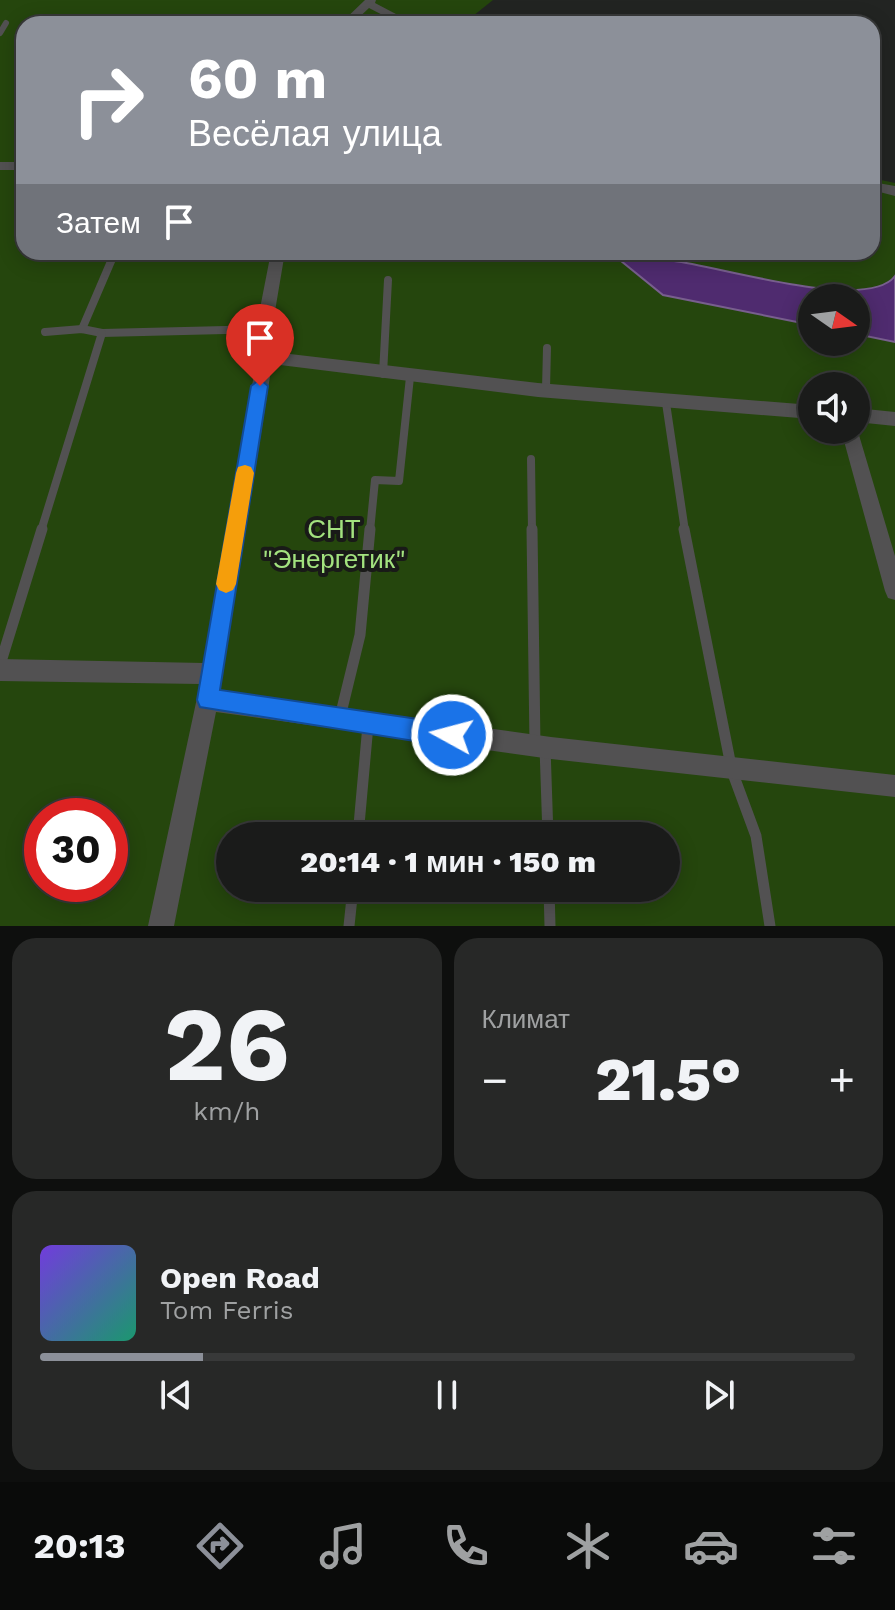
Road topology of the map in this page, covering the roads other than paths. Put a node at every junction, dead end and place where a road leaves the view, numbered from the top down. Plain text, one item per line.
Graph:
1 (369, 2) edge
2 (354, 16) edge
3 (394, 16) edge
4 (6, 23) dead end
5 (0, 33) edge
6 (112, 260) edge
7 (277, 260) edge
8 (388, 280) dead end
9 (82, 329) junction
10 (264, 329) junction
11 (45, 332) dead end
12 (102, 333) junction
13 (547, 348) dead end
14 (265, 357) junction
15 (383, 374) junction
16 (410, 377) junction
17 (546, 389) junction
18 (666, 403) junction
19 (798, 411) edge
20 (870, 416) edge
21 (895, 419) edge
22 (854, 444) edge
23 (531, 459) dead end
24 (890, 564) edge
25 (895, 591) edge
26 (0, 668) edge
27 (211, 674) junction
28 (208, 700) junction
29 (340, 720) junction
30 (368, 725) junction
31 (540, 746) junction
32 (732, 771) junction
33 (895, 786) edge
34 (359, 822) edge
35 (547, 822) edge
36 (352, 902) edge
37 (549, 902) edge
38 (161, 926) edge
39 (349, 926) edge
40 (550, 926) edge
41 (770, 926) edge

1 - 2 street
1 - 3 street
4 - 5 lane
6 - 9 lane
7 - 10 street
8 - 15 lane
9 - 11 lane
9 - 12 lane
10 - 12 lane
10 - 14 street
12 - 26 lane
13 - 17 lane
14 - 15 street
14 - 27 street
15 - 16 street
16 - 17 street
16 - 29 lane
17 - 18 street
18 - 19 street
18 - 32 lane
20 - 21 street
22 - 24 street
23 - 31 lane
24 - 25 street
26 - 27 street
27 - 28 street
28 - 29 street
28 - 38 street
29 - 30 street
30 - 31 street
30 - 34 lane
31 - 32 street
31 - 35 lane
32 - 33 street
32 - 41 lane
36 - 39 lane
37 - 40 lane

